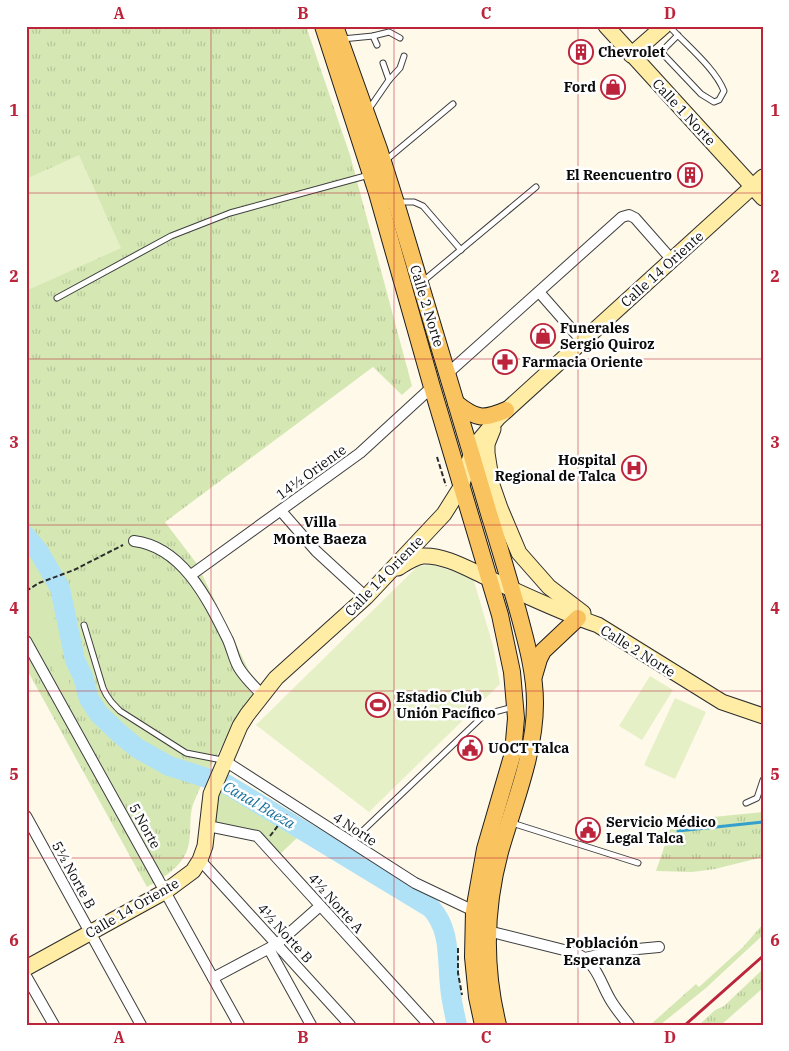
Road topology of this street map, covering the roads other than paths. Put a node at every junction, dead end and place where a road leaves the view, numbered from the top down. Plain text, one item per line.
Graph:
1 (323, 26) edge
2 (606, 26) edge
3 (664, 26) edge
4 (669, 26) edge
5 (337, 33) edge
6 (678, 35) junction
7 (373, 36) junction
8 (400, 38) dead end
9 (377, 45) dead end
10 (631, 55) junction
11 (404, 56) dead end
12 (383, 63) dead end
13 (389, 80) junction
14 (453, 104) dead end
15 (366, 114) junction
16 (383, 162) junction
17 (371, 175) junction
18 (536, 186) dead end
19 (760, 187) edge
20 (396, 203) junction
21 (461, 250) junction
22 (672, 260) junction
23 (420, 284) junction
24 (539, 292) junction
25 (57, 298) dead end
26 (582, 341) junction
27 (447, 374) junction
28 (432, 387) junction
29 (456, 403) junction
30 (502, 414) junction
31 (472, 455) junction
32 (462, 487) junction
33 (281, 511) junction
34 (134, 541) road end
35 (195, 572) junction
36 (389, 574) junction
37 (489, 579) junction
38 (512, 589) junction
39 (366, 597) junction
40 (578, 618) junction
41 (84, 625) dead end
42 (598, 625) junction
43 (27, 646) edge
44 (533, 681) junction
45 (262, 695) junction
46 (515, 707) junction
47 (763, 716) edge
48 (222, 768) junction
49 (763, 780) edge
50 (746, 804) dead end
51 (26, 816) edge
52 (510, 822) junction
53 (208, 826) junction
54 (351, 843) junction
55 (200, 860) junction
56 (638, 863) dead end
57 (166, 891) junction
58 (320, 906) junction
59 (474, 911) junction
60 (488, 931) junction
61 (90, 932) junction
62 (273, 947) junction
63 (659, 947) dead end
64 (585, 958) junction
65 (26, 968) edge
66 (26, 976) edge
67 (213, 978) junction
68 (54, 1025) edge
69 (141, 1025) edge
70 (239, 1025) edge
71 (311, 1025) edge
72 (350, 1025) edge
73 (429, 1025) edge
74 (483, 1025) edge
75 (498, 1025) edge
76 (629, 1025) edge

1 - 17 main road, Calle 2 Norte
2 - 10 street, Calle 1 Norte
3 - 10 street
4 - 6 lane
5 - 7 lane
5 - 15 main road, Calle 2 Norte
6 - 6 lane
7 - 8 lane
7 - 9 lane
10 - 19 street, Calle 1 Norte
11 - 13 lane
12 - 13 lane
13 - 15 lane
14 - 16 lane
15 - 16 main road, Calle 2 Norte
16 - 20 main road, Calle 2 Norte
17 - 25 lane
17 - 28 main road, Calle 2 Norte
18 - 21 lane
19 - 22 street, Calle 14 Oriente
20 - 21 lane
20 - 23 main road, Calle 2 Norte
21 - 23 lane
22 - 24 street
22 - 26 street, Calle 14 Oriente
23 - 27 main road, Calle 2 Norte
24 - 26 street
24 - 27 street
26 - 30 street, Calle 14 Oriente
27 - 29 main road, Calle 2 Norte
28 - 32 main road, Calle 2 Norte
28 - 33 street, 14½ Oriente
29 - 30 main road
29 - 31 main road, Calle 2 Norte
30 - 31 street, Calle 14 Oriente
30 - 42 street
31 - 32 street, Calle 14 Oriente
31 - 38 main road, Calle 2 Norte
32 - 36 street, Calle 14 Oriente
32 - 37 main road, Calle 2 Norte
33 - 35 street, 14½ Oriente
33 - 39 street
34 - 35 street
35 - 45 street
36 - 37 street, Calle 2 Norte
36 - 39 street, Calle 14 Oriente
37 - 38 street, Calle 2 Norte
37 - 46 main road
38 - 40 street, Calle 2 Norte
38 - 44 main road
39 - 45 street, Calle 14 Oriente
40 - 42 street, Calle 2 Norte
40 - 44 main road
41 - 48 lane
42 - 47 street, Calle 2 Norte
43 - 57 street, 5 Norte
44 - 52 main road
45 - 48 street, Calle 14 Oriente
46 - 54 lane
46 - 59 main road
48 - 53 street, Calle 14 Oriente
48 - 54 street, 4 Norte
49 - 50 lane
51 - 61 street, 5½ Norte B
52 - 56 lane
52 - 60 main road
53 - 55 street, Calle 14 Oriente
53 - 58 street, 4½ Norte A
54 - 59 street, 4 Norte
55 - 57 street, Calle 14 Oriente
55 - 62 street, 4½ Norte B
57 - 61 street, Calle 14 Oriente
57 - 67 street, 5 Norte
58 - 62 street
58 - 73 street, 4½ Norte A
59 - 74 main road
60 - 64 street
60 - 75 main road
61 - 65 street, Calle 14 Oriente
61 - 69 street, 5½ Norte B
62 - 67 street
62 - 71 street
62 - 72 street, 4½ Norte B
63 - 64 street
64 - 76 street
66 - 68 street
67 - 70 street, 5 Norte

